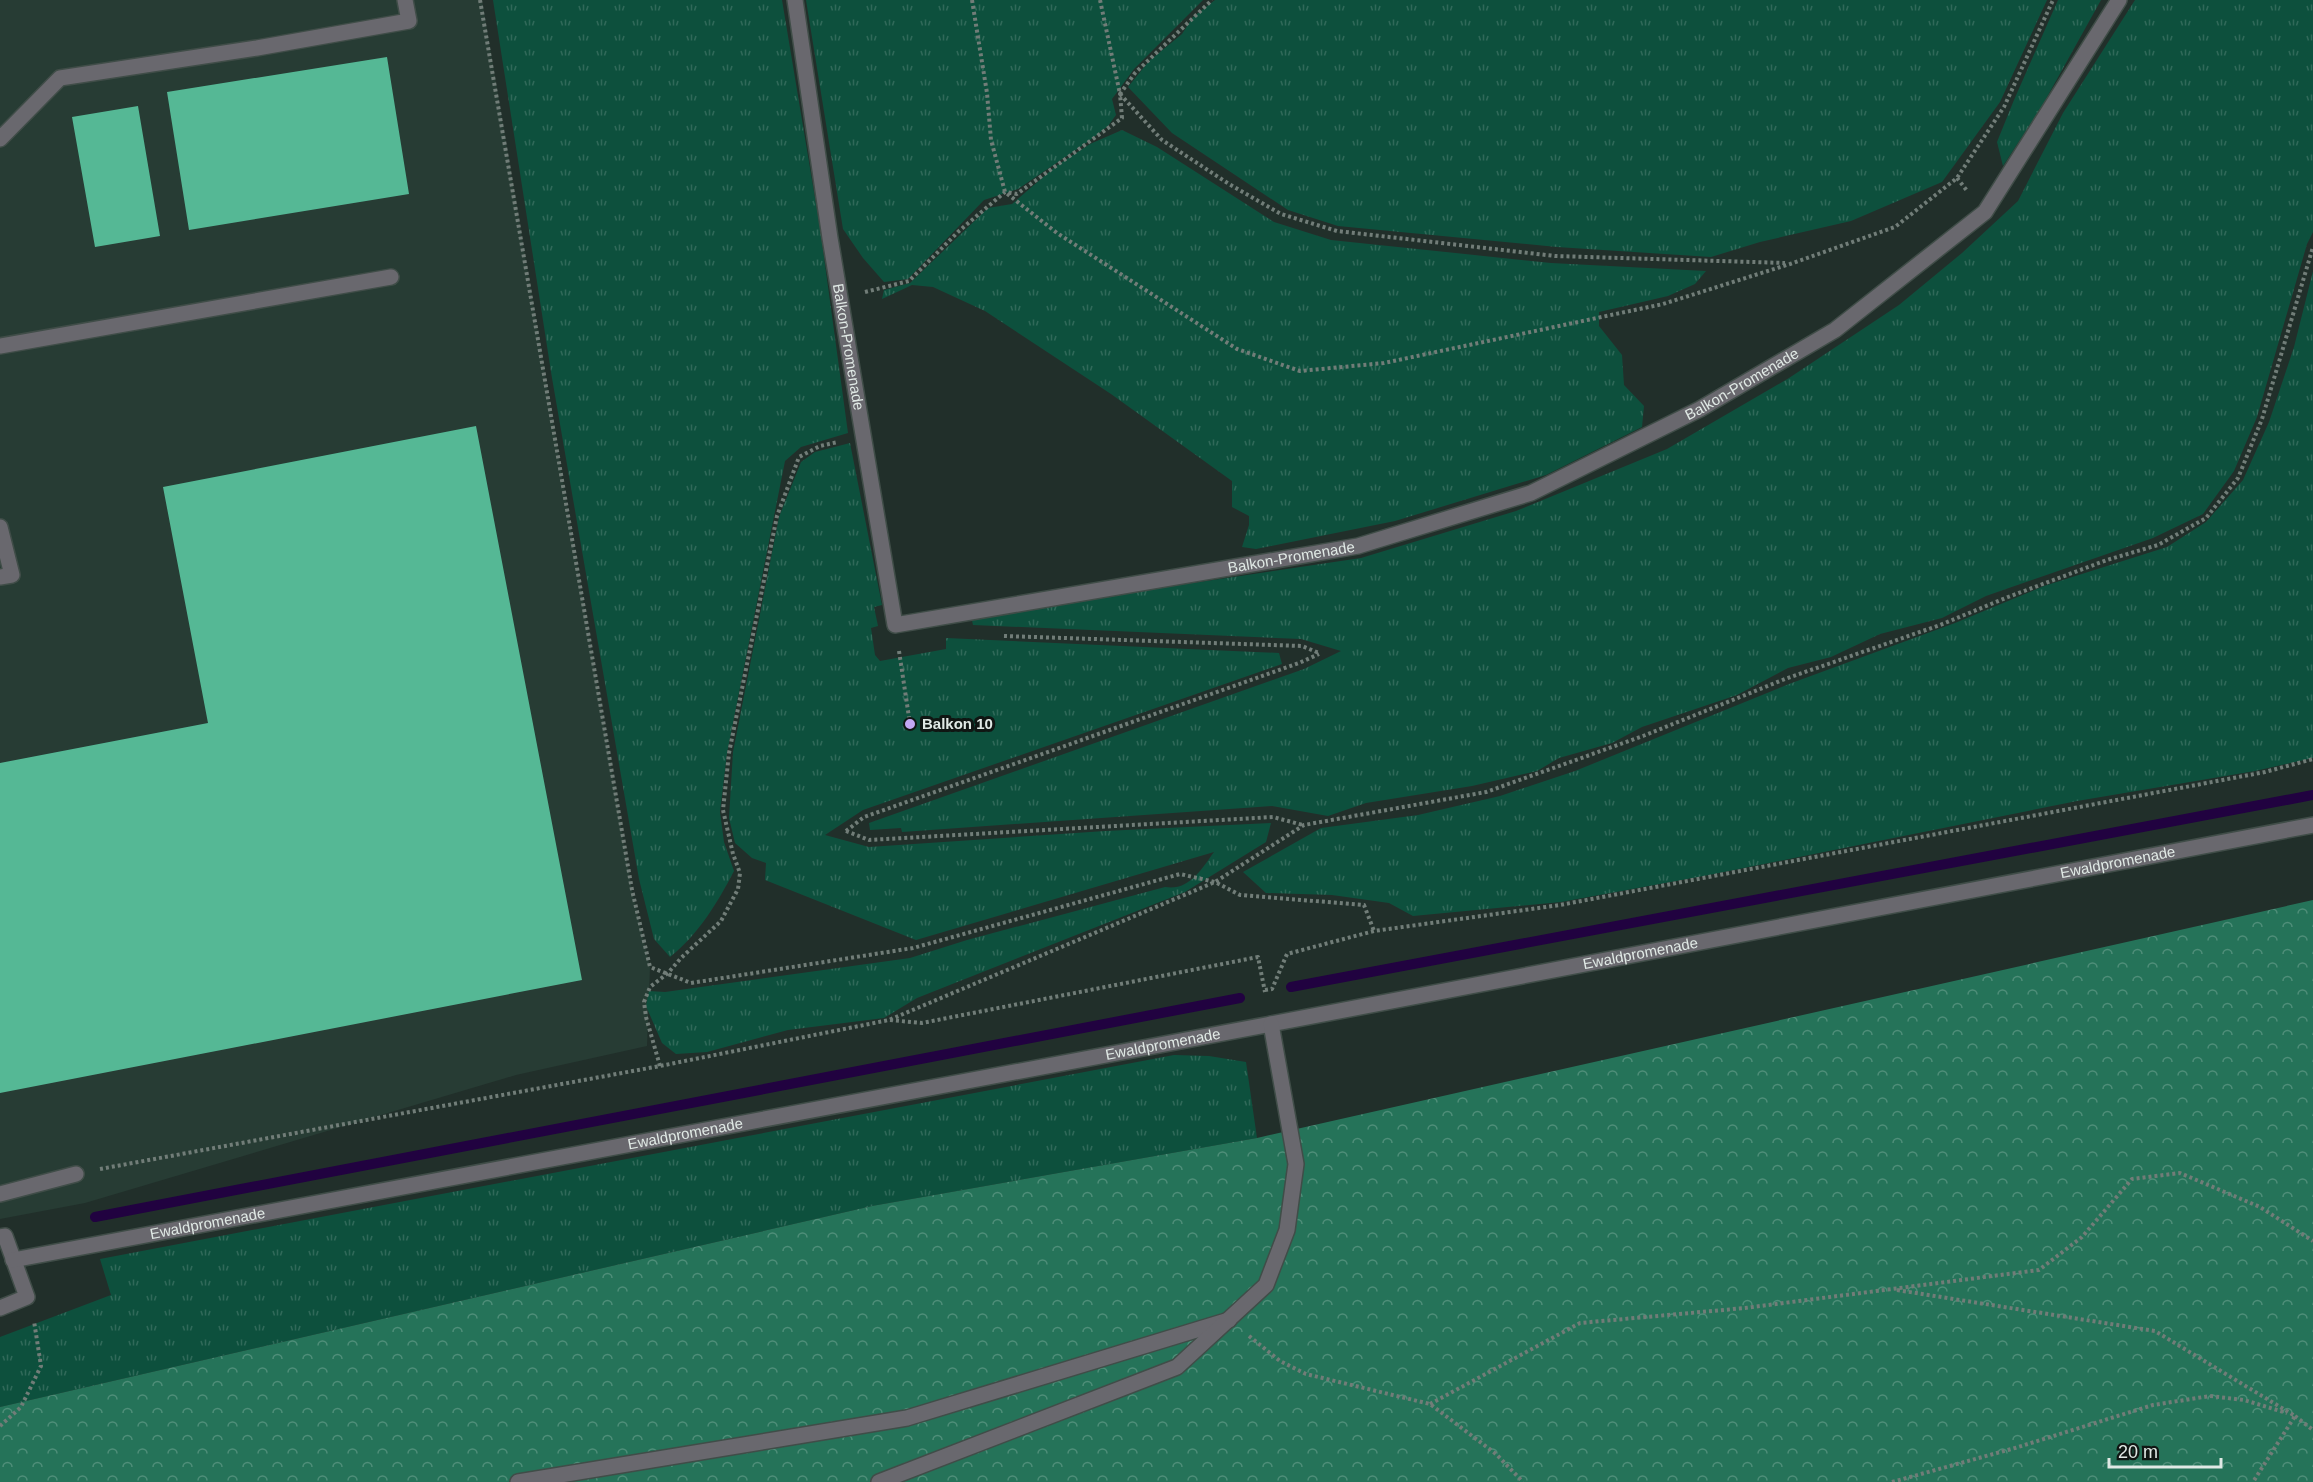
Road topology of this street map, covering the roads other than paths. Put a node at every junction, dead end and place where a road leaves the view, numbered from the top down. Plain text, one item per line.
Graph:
1 (405, 0) edge
2 (795, 0) edge
3 (2118, 0) edge
4 (0, 139) edge
5 (391, 278) dead end
6 (0, 346) edge
7 (0, 527) edge
8 (0, 577) edge
9 (2313, 825) edge
10 (1271, 1024) junction
11 (76, 1174) road end
12 (0, 1194) edge
13 (2, 1232) edge
14 (13, 1260) junction
15 (0, 1308) edge
16 (1229, 1320) junction
17 (518, 1482) edge
18 (879, 1482) edge

1 - 4 street
2 - 3 street, Balkon-Promenade
5 - 6 street
7 - 8 street
9 - 10 street, Ewaldpromenade
10 - 14 street, Ewaldpromenade
10 - 16 street
11 - 12 street
13 - 14 street
14 - 15 street
16 - 17 street
16 - 18 street

